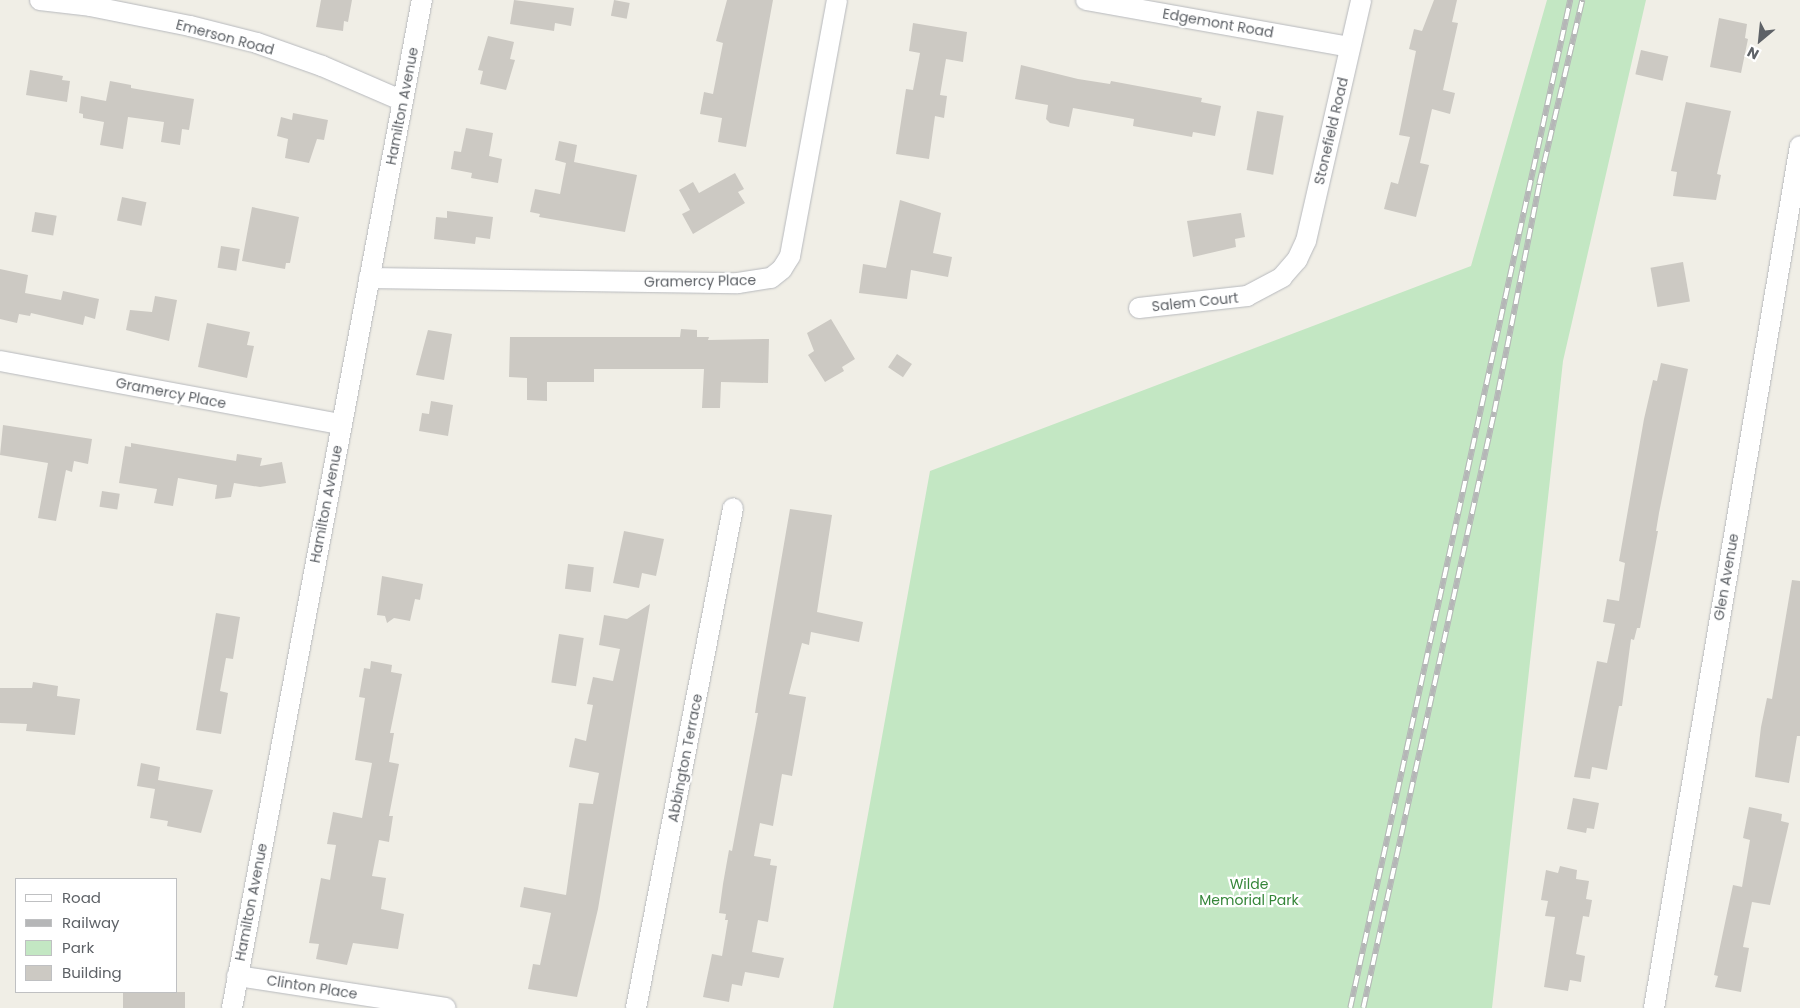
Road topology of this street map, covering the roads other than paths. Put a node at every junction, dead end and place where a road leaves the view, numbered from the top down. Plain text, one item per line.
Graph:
1 (40, 0) edge
2 (422, 0) edge
3 (837, 0) edge
4 (1086, 0) edge
5 (1361, 0) edge
6 (1350, 47) junction
7 (403, 101) junction
8 (1800, 146) edge
9 (1297, 260) joint
10 (369, 278) junction
11 (1139, 308) dead end
12 (0, 361) edge
13 (341, 424) junction
14 (734, 508) dead end
15 (237, 976) junction
16 (232, 1008) edge
17 (446, 1008) edge
18 (636, 1008) edge
19 (1654, 1008) edge

1 - 7 street, Emerson Road
2 - 7 street, Hamilton Avenue
3 - 10 street, Gramercy Place
4 - 6 street, Edgemont Road
5 - 6 street, Stonefield Road
6 - 9 street, Stonefield Road
7 - 10 street, Hamilton Avenue
8 - 19 street, Glen Avenue
9 - 11 street, Salem Court
10 - 13 street, Hamilton Avenue
12 - 13 street, Gramercy Place
13 - 15 street, Hamilton Avenue
14 - 18 street, Abbington Terrace
15 - 16 street, Hamilton Avenue
15 - 17 street, Clinton Place

